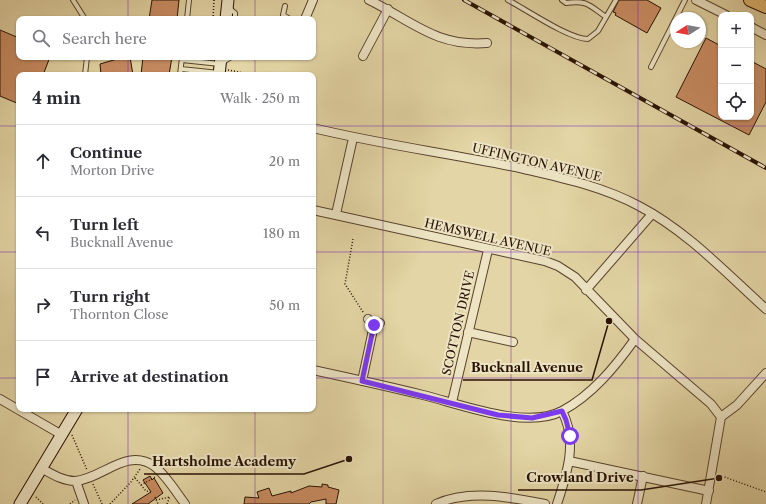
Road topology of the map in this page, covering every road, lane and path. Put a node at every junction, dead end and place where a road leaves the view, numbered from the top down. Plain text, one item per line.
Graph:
1 (73, 0) edge
2 (189, 0) edge
3 (214, 0) edge
4 (313, 0) edge
5 (369, 0) edge
6 (508, 0) edge
7 (562, 0) edge
8 (616, 0) edge
9 (685, 0) edge
10 (696, 0) edge
11 (750, 0) edge
12 (227, 3) edge
13 (285, 6) dead end
14 (766, 8) edge
15 (388, 9) junction
16 (720, 12) edge
17 (83, 16) edge
18 (187, 16) edge
19 (213, 16) edge
20 (226, 16) edge
21 (235, 16) edge
22 (285, 16) edge
23 (306, 16) edge
24 (606, 17) junction
25 (754, 28) edge
26 (766, 34) edge
27 (487, 43) dead end
28 (363, 56) dead end
29 (87, 60) edge
30 (182, 60) edge
31 (190, 60) edge
32 (228, 60) edge
33 (651, 67) dead end
34 (221, 68) edge
35 (181, 69) junction
36 (85, 72) edge
37 (180, 72) edge
38 (241, 72) edge
39 (316, 129) edge
40 (353, 138) junction
41 (316, 211) edge
42 (336, 214) junction
43 (652, 214) junction
44 (353, 239) dead end
45 (488, 250) junction
46 (586, 290) junction
47 (766, 309) edge
48 (374, 322) joint
49 (468, 332) junction
50 (635, 339) junction
51 (513, 342) dead end
52 (316, 371) edge
53 (766, 373) edge
54 (362, 381) junction
55 (0, 399) edge
56 (452, 402) junction
57 (16, 407) edge
58 (562, 411) junction
59 (25, 412) edge
60 (76, 412) edge
61 (721, 417) junction
62 (66, 433) junction
63 (569, 461) junction
64 (142, 462) junction
65 (41, 468) junction
66 (713, 472) junction
67 (161, 474) junction
68 (643, 476) junction
69 (90, 477) junction
70 (135, 478) junction
71 (76, 481) junction
72 (142, 485) junction
73 (709, 491) junction
74 (152, 492) dead end
75 (766, 492) edge
76 (32, 493) dead end
77 (155, 497) dead end
78 (170, 497) dead end
79 (156, 500) junction
80 (20, 504) edge
81 (43, 504) edge
82 (84, 504) edge
83 (102, 504) edge
84 (110, 504) edge
85 (158, 504) edge
86 (185, 504) edge
87 (436, 504) edge
88 (545, 504) edge
89 (557, 504) edge
90 (637, 504) edge
91 (706, 504) edge

1 - 17 lane
2 - 18 lane
3 - 19 path
4 - 23 street
5 - 15 street
6 - 24 lane
7 - 24 lane
8 - 24 lane
9 - 33 lane
10 - 16 street
11 - 14 main road
12 - 20 main road
12 - 21 lane
13 - 22 lane
15 - 27 street
15 - 28 street
25 - 26 street
29 - 36 lane
30 - 35 lane
31 - 34 lane
32 - 34 lane
34 - 35 lane
34 - 38 path
35 - 37 lane
39 - 40 street, UFFINGTON AVENUE
40 - 42 street
40 - 43 street, UFFINGTON AVENUE
41 - 42 street, HEMSWELL AVENUE
42 - 45 street, HEMSWELL AVENUE
43 - 46 street
43 - 47 street, UFFINGTON AVENUE
44 - 48 path
45 - 46 street, HEMSWELL AVENUE
45 - 49 street, SCOTTON DRIVE
46 - 50 street, HEMSWELL AVENUE
48 - 54 street
49 - 51 street
49 - 56 street, SCOTTON DRIVE
50 - 58 street
50 - 61 street, HEMSWELL AVENUE
52 - 54 street
53 - 61 street
54 - 56 street
55 - 57 street
56 - 58 street
58 - 63 street
59 - 62 street
60 - 62 main road
61 - 66 street
62 - 65 main road
62 - 69 path
63 - 68 street
63 - 89 street
64 - 67 street
64 - 69 street
64 - 70 path
65 - 71 street
65 - 80 main road
66 - 73 street
66 - 75 path
67 - 72 path
67 - 86 street
68 - 73 street
68 - 90 street
69 - 71 street
69 - 83 path
70 - 72 path
70 - 84 path
71 - 82 street
72 - 74 path
73 - 91 street
76 - 81 path
77 - 79 path
78 - 79 path
79 - 85 path
87 - 88 street

